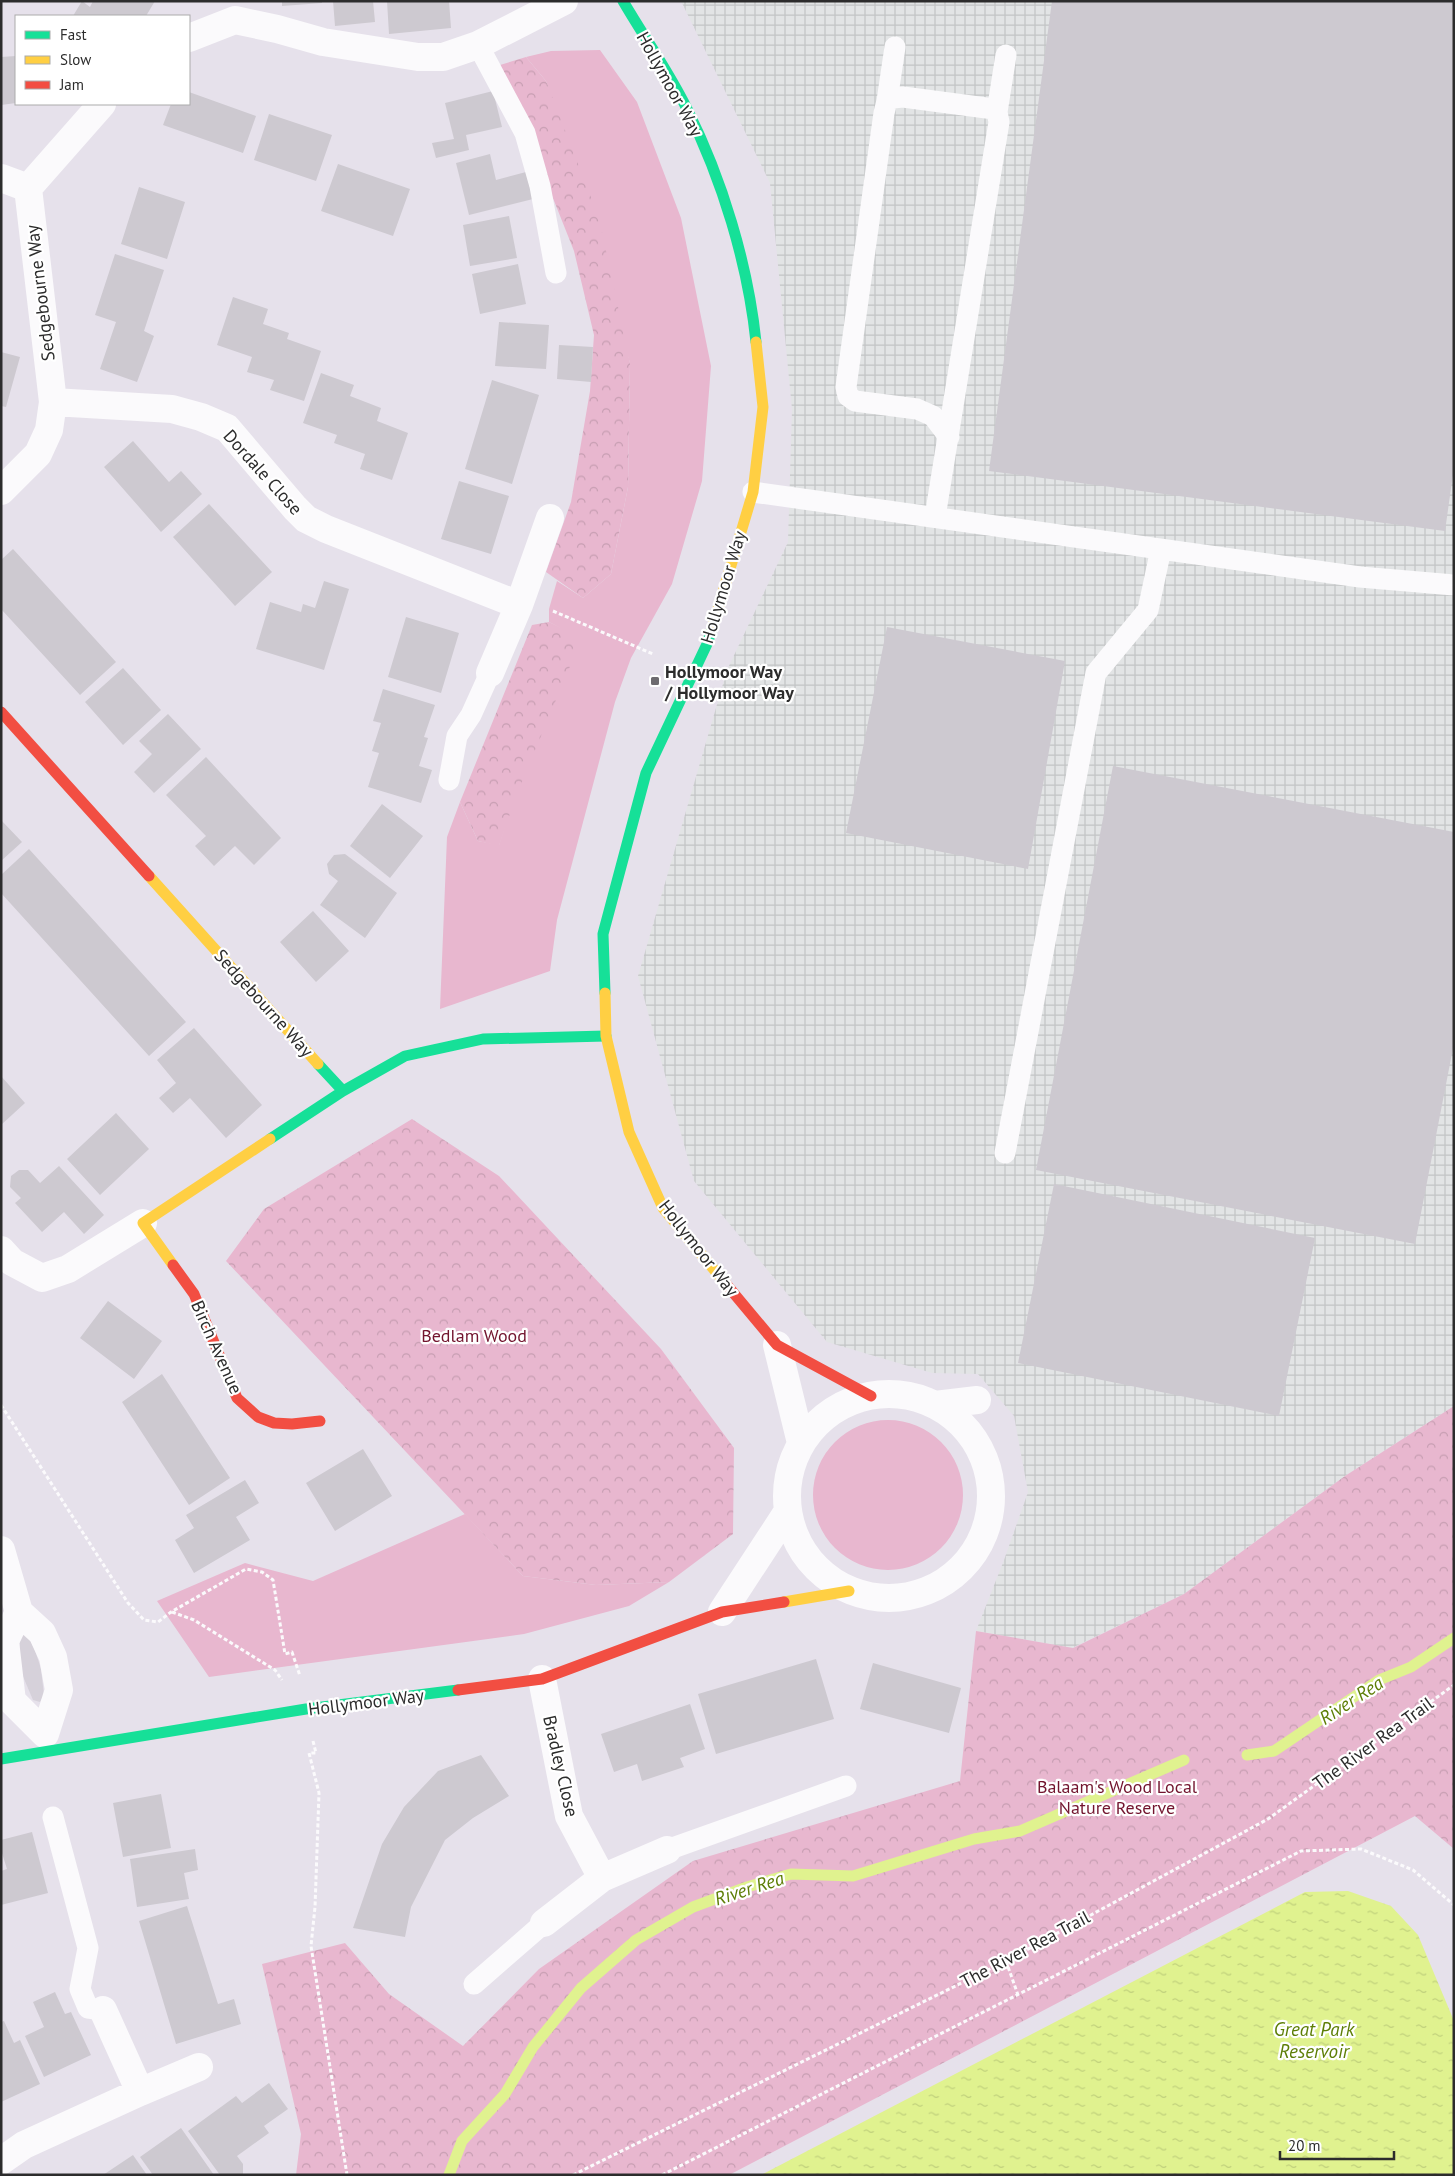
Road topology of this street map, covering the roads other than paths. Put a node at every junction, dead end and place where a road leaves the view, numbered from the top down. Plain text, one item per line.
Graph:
1 (564, 1) edge
2 (623, 1) edge
3 (233, 11) edge
4 (190, 37) edge
5 (478, 44) junction
6 (895, 47) dead end
7 (1006, 55) dead end
8 (887, 101) junction
9 (101, 105) edge
10 (997, 112) junction
11 (1, 178) edge
12 (28, 188) junction
13 (556, 273) dead end
14 (53, 402) junction
15 (949, 437) junction
16 (1, 491) edge
17 (753, 492) junction
18 (935, 517) junction
19 (550, 518) dead end
20 (1161, 549) junction
21 (1454, 585) edge
22 (519, 605) junction
23 (490, 673) joint
24 (1, 712) edge
25 (449, 780) dead end
26 (606, 1036) junction
27 (343, 1091) junction
28 (1005, 1153) dead end
29 (143, 1223) junction
30 (1, 1250) edge
31 (778, 1345) junction
32 (871, 1396) junction
33 (977, 1400) dead end
34 (935, 1405) junction
35 (320, 1421) dead end
36 (801, 1443) junction
37 (788, 1511) junction
38 (1, 1550) edge
39 (849, 1590) junction
40 (19, 1612) junction
41 (722, 1612) junction
42 (542, 1679) junction
43 (47, 1743) junction
44 (1, 1759) edge
45 (846, 1786) dead end
46 (53, 1817) dead end
47 (666, 1850) joint
48 (602, 1878) junction
49 (544, 1923) joint
50 (474, 1984) dead end
51 (103, 2010) joint
52 (199, 2068) dead end
53 (140, 2092) junction
54 (1, 2160) edge

1 - 5 street
2 - 17 street, Hollymoor Way
3 - 4 street
3 - 5 street
5 - 13 lane
6 - 8 lane
7 - 10 lane
8 - 10 lane
8 - 15 lane
9 - 12 street
10 - 15 lane
11 - 12 street
12 - 14 street, Sedgebourne Way
14 - 16 street, Sedgebourne Way
14 - 22 street, Dordale Close
15 - 18 lane
17 - 18 lane
17 - 26 street, Hollymoor Way
18 - 20 lane
19 - 22 street
20 - 21 lane
20 - 28 lane
22 - 23 street
23 - 25 lane
24 - 27 street, Sedgebourne Way
26 - 27 street
26 - 31 street, Hollymoor Way
27 - 29 street
29 - 30 street
29 - 35 street, Birch Avenue
31 - 32 street, Hollymoor Way
31 - 36 street, Hollymoor Way
32 - 34 street
32 - 36 street
33 - 34 street
34 - 39 street
36 - 37 street
37 - 39 street
37 - 41 street
38 - 40 street
39 - 41 street, Hollymoor Way
40 - 43 street
40 - 43 street
41 - 42 street, Hollymoor Way
42 - 43 street, Hollymoor Way
42 - 48 street, Bradley Close
43 - 44 street, Hollymoor Way
45 - 47 lane
46 - 51 lane
47 - 48 street
48 - 49 street
49 - 50 lane
51 - 53 street
52 - 53 street
53 - 54 street

